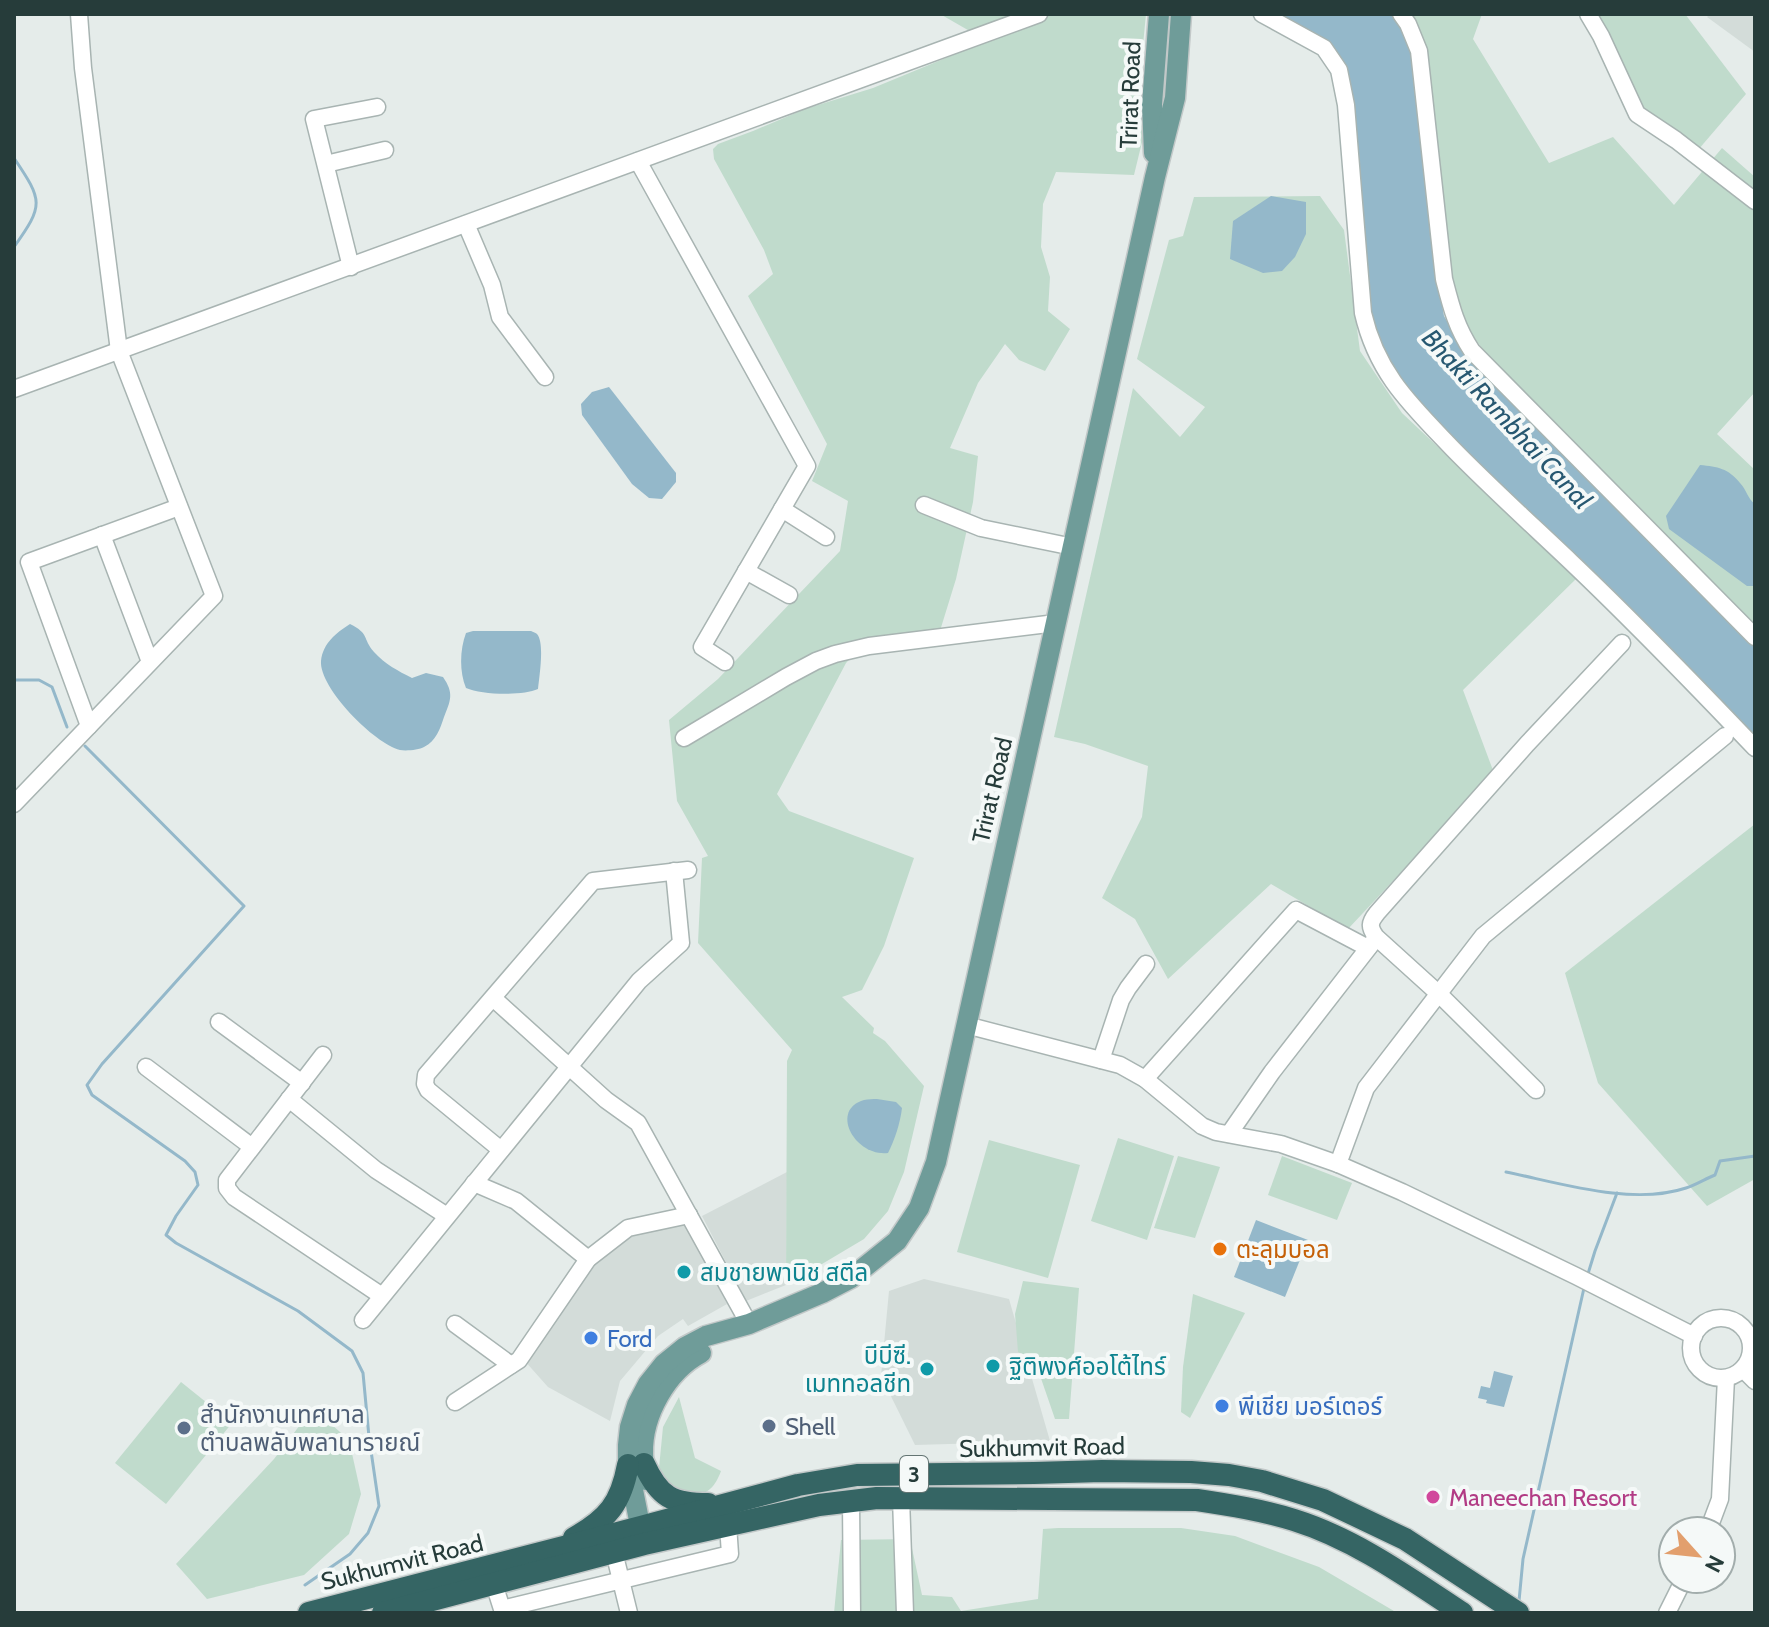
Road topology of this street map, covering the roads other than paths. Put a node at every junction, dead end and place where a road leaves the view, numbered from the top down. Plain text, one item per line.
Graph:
1 (79, 14) edge
2 (1039, 14) edge
3 (1159, 14) edge
4 (1181, 14) edge
5 (1262, 14) edge
6 (1401, 14) edge
7 (1588, 14) edge
8 (377, 107) dead end
9 (385, 150) dead end
10 (638, 161) junction
11 (326, 164) junction
12 (1155, 177) junction
13 (1755, 201) edge
14 (466, 224) junction
15 (351, 267) junction
16 (119, 351) junction
17 (545, 377) dead end
18 (14, 389) edge
19 (924, 505) dead end
20 (179, 507) junction
21 (782, 509) junction
22 (102, 535) junction
23 (826, 537) dead end
24 (1073, 547) junction
25 (746, 571) junction
26 (789, 595) dead end
27 (1056, 623) junction
28 (1755, 637) edge
29 (1622, 643) dead end
30 (150, 662) junction
31 (725, 662) dead end
32 (89, 726) junction
33 (1725, 736) dead end
34 (684, 738) dead end
35 (1755, 748) edge
36 (14, 804) edge
37 (1372, 943) junction
38 (1146, 964) dead end
39 (1439, 994) junction
40 (493, 998) junction
41 (219, 1022) dead end
42 (966, 1025) junction
43 (323, 1055) dead end
44 (1101, 1060) junction
45 (569, 1066) junction
46 (146, 1067) dead end
47 (1145, 1079) junction
48 (302, 1083) junction
49 (1536, 1090) dead end
50 (289, 1099) junction
51 (1229, 1134) junction
52 (252, 1147) junction
53 (501, 1150) junction
54 (1338, 1164) junction
55 (474, 1183) junction
56 (689, 1215) junction
57 (447, 1216) junction
58 (588, 1259) junction
59 (382, 1296) junction
60 (363, 1320) dead end
61 (455, 1324) dead end
62 (749, 1324) junction
63 (1751, 1330) edge
64 (1694, 1336) junction
65 (511, 1365) junction
66 (1749, 1375) edge
67 (1726, 1378) junction
68 (455, 1402) dead end
69 (636, 1465) junction
70 (1034, 1473) junction
71 (901, 1498) junction
72 (1037, 1499) junction
73 (851, 1501) junction
74 (729, 1514) junction
75 (1714, 1515) edge
76 (650, 1534) junction
77 (552, 1550) junction
78 (614, 1552) junction
79 (621, 1580) junction
80 (494, 1584) junction
81 (1676, 1595) edge
82 (1511, 1608) edge
83 (309, 1613) edge
84 (383, 1613) edge
85 (629, 1613) edge
86 (852, 1613) edge
87 (905, 1613) edge
88 (1462, 1613) edge
89 (1667, 1613) edge

1 - 16 street
2 - 10 street
3 - 12 main road, Trirat Road
4 - 12 main road, Trirat Road
5 - 35 street
6 - 28 street
7 - 13 street
8 - 11 street
9 - 11 street
10 - 14 street
10 - 21 street
11 - 15 street
12 - 24 main road, Trirat Road
14 - 15 street
14 - 17 street
15 - 16 street
16 - 18 street
16 - 20 street
19 - 24 street
20 - 22 street
20 - 30 street
21 - 23 street
21 - 25 street
22 - 30 street
22 - 32 street
24 - 27 main road, Trirat Road
25 - 26 street
25 - 31 street
27 - 34 street
27 - 42 main road, Trirat Road
29 - 37 street
30 - 32 street
32 - 36 street
33 - 39 street
37 - 39 street
37 - 47 street
37 - 51 street
38 - 44 street
39 - 49 street
39 - 54 street
40 - 45 street
40 - 45 street
40 - 53 street
41 - 48 street
42 - 44 street
42 - 62 main road, Trirat Road
43 - 48 street
44 - 47 street
45 - 53 street
45 - 56 street
46 - 52 street
47 - 51 street
48 - 50 street
50 - 52 street
50 - 57 street
51 - 54 street
52 - 59 street
53 - 55 street
54 - 64 street
55 - 57 street
55 - 58 street
56 - 58 street
56 - 62 street
57 - 59 street
58 - 65 street
59 - 60 street
61 - 65 street
62 - 69 main road, Trirat Road
63 - 64 street
63 - 66 street
64 - 67 street
65 - 68 street
66 - 67 street
67 - 75 street
69 - 74 highway
69 - 76 main road, Trirat Road
69 - 77 highway
70 - 72 highway
70 - 74 highway, Sukhumvit Road / 3
70 - 82 highway, Sukhumvit Road / 3
71 - 72 highway, Sukhumvit Road / 3
71 - 73 highway, Sukhumvit Road / 3
71 - 87 street
72 - 88 highway, Sukhumvit Road / 3
73 - 74 highway, Sukhumvit Road / 3
73 - 86 street
74 - 76 highway, Sukhumvit Road / 3
74 - 79 street
76 - 77 highway, Sukhumvit Road / 3
76 - 78 highway, Sukhumvit Road / 3
77 - 83 highway, Sukhumvit Road / 3
78 - 79 street
78 - 80 highway, Sukhumvit Road / 3
79 - 80 street
79 - 85 street
80 - 84 highway, Sukhumvit Road / 3
81 - 89 street

